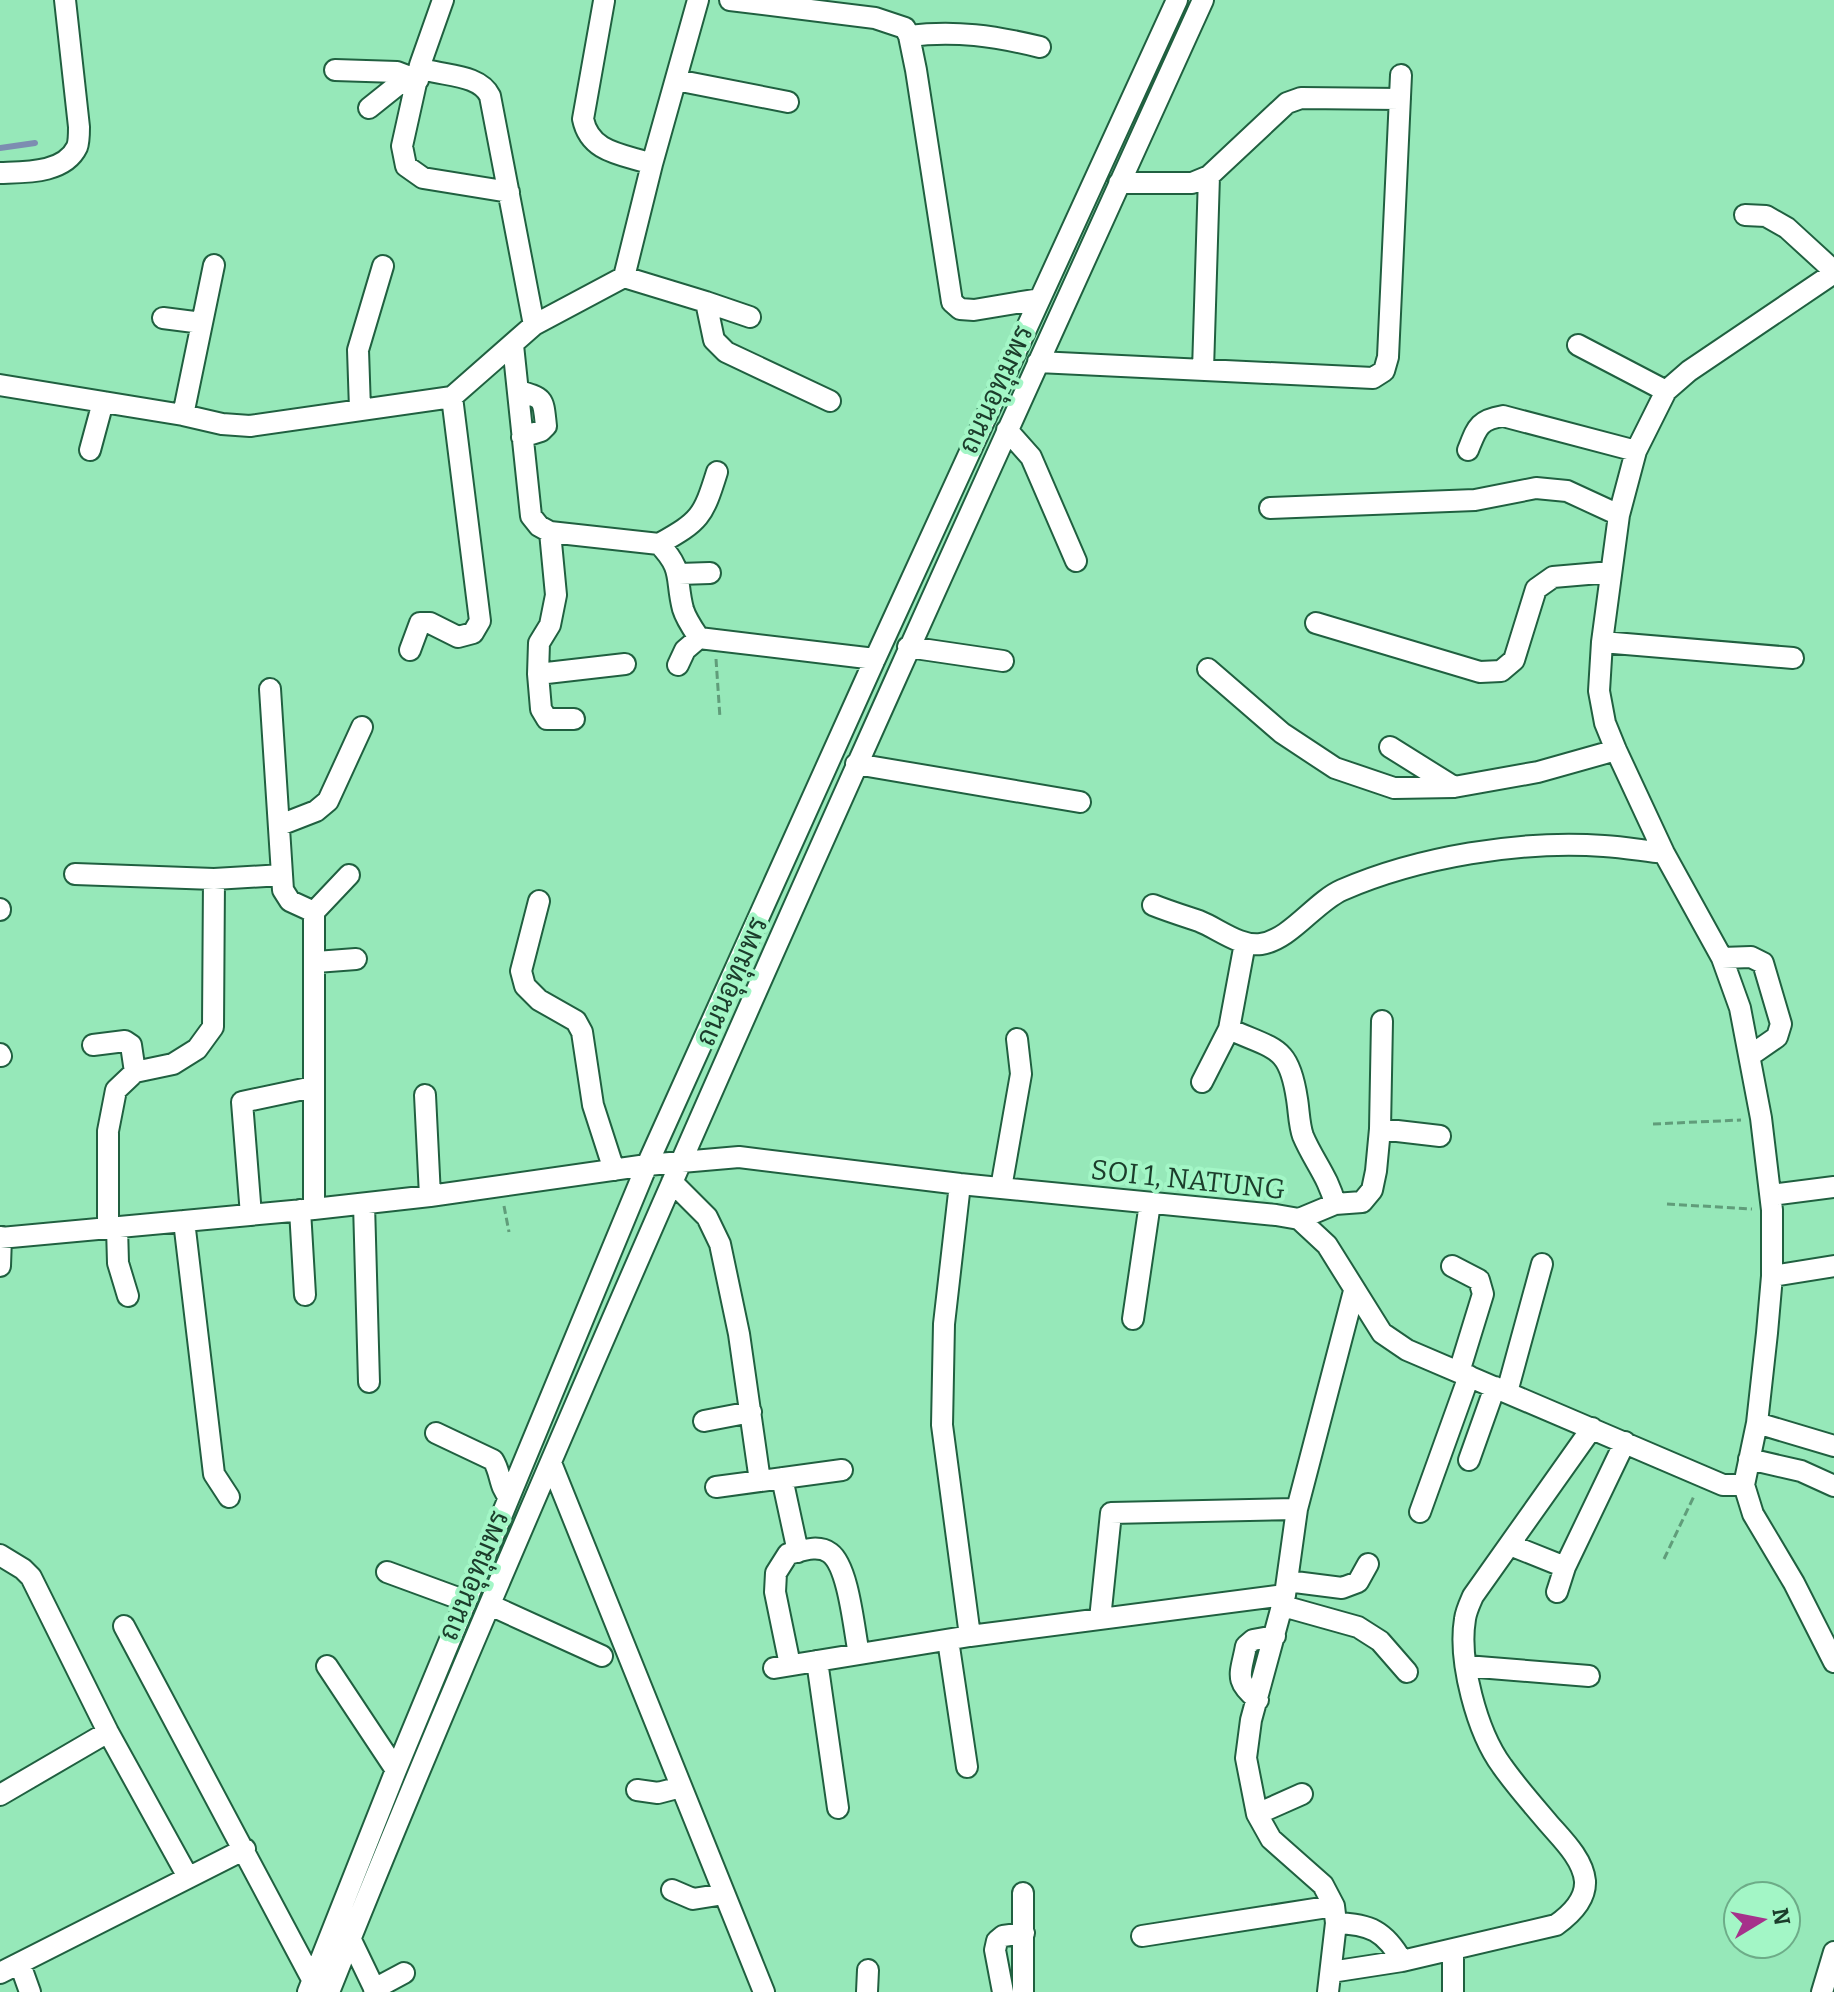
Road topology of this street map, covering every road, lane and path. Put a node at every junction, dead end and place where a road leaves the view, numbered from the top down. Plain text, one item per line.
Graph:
1 (65, 0) edge
2 (443, 0) edge
3 (698, 0) edge
4 (730, 0) edge
5 (1177, 0) edge
6 (1203, 0) edge
7 (604, 1) edge
8 (909, 36) junction
9 (1040, 47) dead end
10 (335, 70) dead end
11 (416, 74) junction
12 (1401, 75) dead end
13 (676, 80) junction
14 (1400, 99) junction
15 (788, 102) dead end
16 (369, 108) dead end
17 (652, 164) junction
18 (0, 173) edge
19 (1209, 176) junction
20 (1119, 183) junction
21 (509, 192) junction
22 (1745, 215) dead end
23 (214, 265) dead end
24 (383, 266) dead end
25 (1834, 272) edge
26 (624, 277) junction
27 (1040, 299) junction
28 (706, 302) junction
29 (750, 317) dead end
30 (163, 318) dead end
31 (202, 323) junction
32 (534, 325) junction
33 (513, 345) junction
34 (1578, 345) dead end
35 (1038, 362) junction
36 (1203, 370) junction
37 (0, 385) edge
38 (1666, 391) junction
39 (452, 397) junction
40 (830, 401) dead end
41 (103, 402) junction
42 (360, 409) junction
43 (183, 415) junction
44 (1007, 430) junction
45 (90, 450) dead end
46 (1468, 450) dead end
47 (1636, 451) junction
48 (717, 472) dead end
49 (1270, 508) dead end
50 (1619, 515) junction
51 (550, 532) junction
52 (659, 544) junction
53 (1076, 561) dead end
54 (1611, 572) junction
55 (710, 573) dead end
56 (679, 574) junction
57 (1316, 623) dead end
58 (707, 639) junction
59 (1602, 642) junction
60 (908, 647) junction
61 (410, 650) dead end
62 (1793, 658) dead end
63 (875, 659) junction
64 (1003, 661) dead end
65 (625, 664) dead end
66 (678, 665) dead end
67 (1208, 669) dead end
68 (538, 674) junction
69 (270, 689) dead end
70 (720, 718) dead end
71 (574, 719) dead end
72 (362, 727) dead end
73 (1390, 747) dead end
74 (1616, 750) junction
75 (856, 764) junction
76 (1454, 787) junction
77 (1080, 802) dead end
78 (280, 825) junction
79 (1664, 853) junction
80 (75, 874) dead end
81 (282, 875) junction
82 (349, 875) dead end
83 (214, 879) junction
84 (539, 901) dead end
85 (1153, 905) dead end
86 (314, 912) junction
87 (1245, 943) junction
88 (1722, 958) junction
89 (356, 959) dead end
90 (316, 962) junction
91 (1382, 1021) dead end
92 (1229, 1029) junction
93 (1017, 1039) dead end
94 (93, 1045) dead end
95 (1751, 1055) junction
96 (135, 1072) junction
97 (1202, 1082) dead end
98 (313, 1087) junction
99 (425, 1095) dead end
100 (1761, 1118) junction
101 (1653, 1124) dead end
102 (1380, 1129) junction
103 (1440, 1136) dead end
104 (682, 1161) junction
105 (647, 1165) junction
106 (614, 1170) junction
107 (672, 1182) junction
108 (960, 1184) junction
109 (500, 1186) junction
110 (1834, 1187) edge
111 (1001, 1188) junction
112 (430, 1196) junction
113 (1150, 1203) junction
114 (1772, 1203) junction
115 (364, 1204) junction
116 (1335, 1204) junction
117 (1667, 1204) dead end
118 (307, 1210) junction
119 (251, 1215) junction
120 (1299, 1219) junction
121 (184, 1221) junction
122 (112, 1228) junction
123 (509, 1232) dead end
124 (1, 1238) edge
125 (1542, 1264) dead end
126 (0, 1266) edge
127 (1452, 1266) dead end
128 (1834, 1266) edge
129 (1772, 1276) junction
130 (1354, 1291) junction
131 (305, 1295) dead end
132 (128, 1296) dead end
133 (1133, 1319) dead end
134 (1464, 1374) junction
135 (369, 1382) dead end
136 (1501, 1389) junction
137 (751, 1412) junction
138 (704, 1421) dead end
139 (1757, 1423) junction
140 (1592, 1428) junction
141 (436, 1433) dead end
142 (1625, 1442) junction
143 (1834, 1446) edge
144 (1749, 1459) junction
145 (1469, 1460) dead end
146 (551, 1463) junction
147 (842, 1470) dead end
148 (1703, 1476) junction
149 (782, 1478) junction
150 (760, 1481) junction
151 (1744, 1485) junction
152 (1834, 1486) edge
153 (716, 1487) dead end
154 (229, 1497) dead end
155 (509, 1497) junction
156 (1297, 1509) junction
157 (1420, 1512) dead end
158 (1510, 1545) junction
159 (798, 1552) junction
160 (0, 1555) edge
161 (1664, 1559) dead end
162 (1368, 1564) dead end
163 (1565, 1567) junction
164 (387, 1572) dead end
165 (1557, 1592) dead end
166 (1285, 1594) junction
167 (466, 1601) junction
168 (490, 1605) junction
169 (1100, 1619) junction
170 (124, 1626) dead end
171 (970, 1636) junction
172 (948, 1640) junction
173 (859, 1654) junction
174 (602, 1656) dead end
175 (817, 1661) junction
176 (1834, 1662) edge
177 (327, 1666) dead end
178 (1466, 1666) junction
179 (1407, 1672) dead end
180 (1589, 1676) dead end
181 (108, 1732) junction
182 (967, 1767) dead end
183 (396, 1770) junction
184 (681, 1787) junction
185 (637, 1790) dead end
186 (1302, 1794) dead end
187 (0, 1795) edge
188 (838, 1808) dead end
189 (1257, 1814) junction
190 (245, 1849) junction
191 (188, 1877) junction
192 (672, 1890) dead end
193 (1023, 1893) dead end
194 (724, 1894) junction
195 (1335, 1914) junction
196 (1024, 1933) junction
197 (1142, 1936) dead end
198 (350, 1938) junction
199 (1453, 1950) junction
200 (1834, 1952) edge
201 (1402, 1961) junction
202 (20, 1964) junction
203 (868, 1970) dead end
204 (0, 1973) edge
205 (404, 1973) dead end
206 (1330, 1982) edge
207 (316, 1988) edge
208 (375, 1990) edge
209 (30, 1992) edge
210 (764, 1992) edge
211 (867, 1992) edge
212 (1003, 1992) edge
213 (1023, 1992) edge
214 (1453, 1992) edge
215 (1822, 1992) edge

1 - 18 street
2 - 11 street
3 - 13 street
4 - 8 street
5 - 27 street, ถนนอุทุมพร
6 - 20 street, ถนนอุทุมพร
7 - 17 street
8 - 9 street
8 - 27 street
10 - 11 street
11 - 16 street
11 - 21 street
11 - 21 street
12 - 14 street
13 - 15 street
13 - 17 street
14 - 19 street
14 - 36 street
17 - 26 street
19 - 20 street
19 - 36 street
20 - 35 street, ถนนอุทุมพร
21 - 32 street
22 - 25 street
23 - 31 street
24 - 42 street
25 - 38 street
26 - 28 street
26 - 32 street
27 - 63 street, ถนนอุทุมพร
28 - 29 street
28 - 40 street
30 - 31 street
31 - 43 street
32 - 33 street
33 - 39 street
33 - 51 street
34 - 38 street
35 - 36 street
35 - 44 street, ถนนอุทุมพร
37 - 41 street
38 - 47 street
39 - 42 street
39 - 61 street
41 - 43 street
41 - 45 street
42 - 43 street
44 - 53 street
44 - 60 street, ถนนอุทุมพร
46 - 47 street
47 - 50 street
48 - 52 street
49 - 50 street
50 - 54 street
51 - 52 street
51 - 68 street
52 - 56 street
54 - 57 street
54 - 59 street
55 - 56 street
56 - 58 street
58 - 63 street
58 - 66 street
58 - 70 path
59 - 62 street
59 - 74 street
60 - 64 street
60 - 75 street, ถนนอุทุมพร
63 - 105 street, ถนนอุทุมพร
65 - 68 street
67 - 76 street
68 - 71 street
69 - 78 street
72 - 78 street
73 - 76 street
74 - 76 street
74 - 79 street
75 - 77 street
75 - 104 street, ถนนอุทุมพร
78 - 81 street
79 - 87 street
79 - 88 street
80 - 83 street
81 - 83 street
81 - 86 street
82 - 86 street
83 - 96 street
84 - 106 street
85 - 87 street
86 - 90 street
87 - 92 street
88 - 95 street
88 - 95 street
89 - 90 street
90 - 98 street
91 - 102 street
92 - 97 street
92 - 116 street
93 - 111 street
94 - 96 street
95 - 100 street
96 - 122 street
98 - 118 street
98 - 119 street
99 - 112 street
100 - 101 path
100 - 114 street
102 - 103 street
102 - 116 street
104 - 105 street, SOI 1, NATUNG
104 - 107 street, ถนนอุทุมพร
104 - 108 street, SOI 1, NATUNG
105 - 106 street, SOI 1, NATUNG
105 - 155 street, ถนนอุทุมพร
106 - 109 street, SOI 1, NATUNG
107 - 137 street
107 - 146 street, ถนนอุทุมพร
108 - 111 street, SOI 1, NATUNG
108 - 171 street
109 - 112 street, SOI 1, NATUNG
109 - 123 path
110 - 114 street
111 - 113 street, SOI 1, NATUNG
112 - 115 street, SOI 1, NATUNG
113 - 120 street, SOI 1, NATUNG
113 - 133 street
114 - 117 path
114 - 129 street
115 - 118 street, SOI 1, NATUNG
115 - 135 street
116 - 120 street
118 - 119 street, SOI 1, NATUNG
118 - 131 street
119 - 121 street, SOI 1, NATUNG
120 - 130 street, SOI 1, NATUNG
121 - 122 street, SOI 1, NATUNG
121 - 154 street
122 - 124 street, SOI 1, NATUNG
122 - 132 street
124 - 126 street
125 - 136 street
127 - 134 street
128 - 129 street
129 - 139 street
130 - 134 street, SOI 1, NATUNG
130 - 156 street
134 - 136 street, SOI 1, NATUNG
134 - 157 street
136 - 140 street, SOI 1, NATUNG
136 - 145 street
137 - 138 street
137 - 150 street
139 - 143 street
139 - 144 street
140 - 142 street, SOI 1, NATUNG
140 - 158 street
141 - 155 street
142 - 148 street, SOI 1, NATUNG
142 - 163 street
144 - 151 street
144 - 152 street
146 - 168 street, ถนนอุทุมพร
146 - 184 street
147 - 149 street
148 - 151 street, SOI 1, NATUNG
148 - 161 path
149 - 150 street
149 - 159 street
150 - 153 street
151 - 176 street
155 - 167 street, ถนนอุทุมพร
156 - 166 street
156 - 169 street
158 - 163 street
158 - 178 street
159 - 173 street
159 - 175 street
160 - 181 street
162 - 166 street
163 - 165 street
164 - 167 street
166 - 169 street
166 - 179 street
166 - 189 street
167 - 183 street, ถนนอุทุมพร
168 - 174 street
168 - 198 street, ถนนอุทุมพร
169 - 171 street
170 - 190 street
171 - 172 street
172 - 173 street
172 - 182 street
173 - 175 street
175 - 188 street
177 - 183 street
178 - 180 street
178 - 199 street
181 - 187 street
181 - 191 street
183 - 207 street, ถนนอุทุมพร
184 - 185 street
184 - 194 street
186 - 189 street
189 - 195 street
190 - 191 street
190 - 207 street
191 - 202 street
192 - 194 street
193 - 196 street
194 - 210 street
195 - 197 street
195 - 201 street
195 - 206 street
196 - 212 street
196 - 213 street
198 - 207 street, ถนนอุทุมพร
198 - 208 street
199 - 201 street
199 - 214 street
200 - 215 street
201 - 206 street
202 - 204 street
202 - 209 street
203 - 211 street
205 - 208 street

